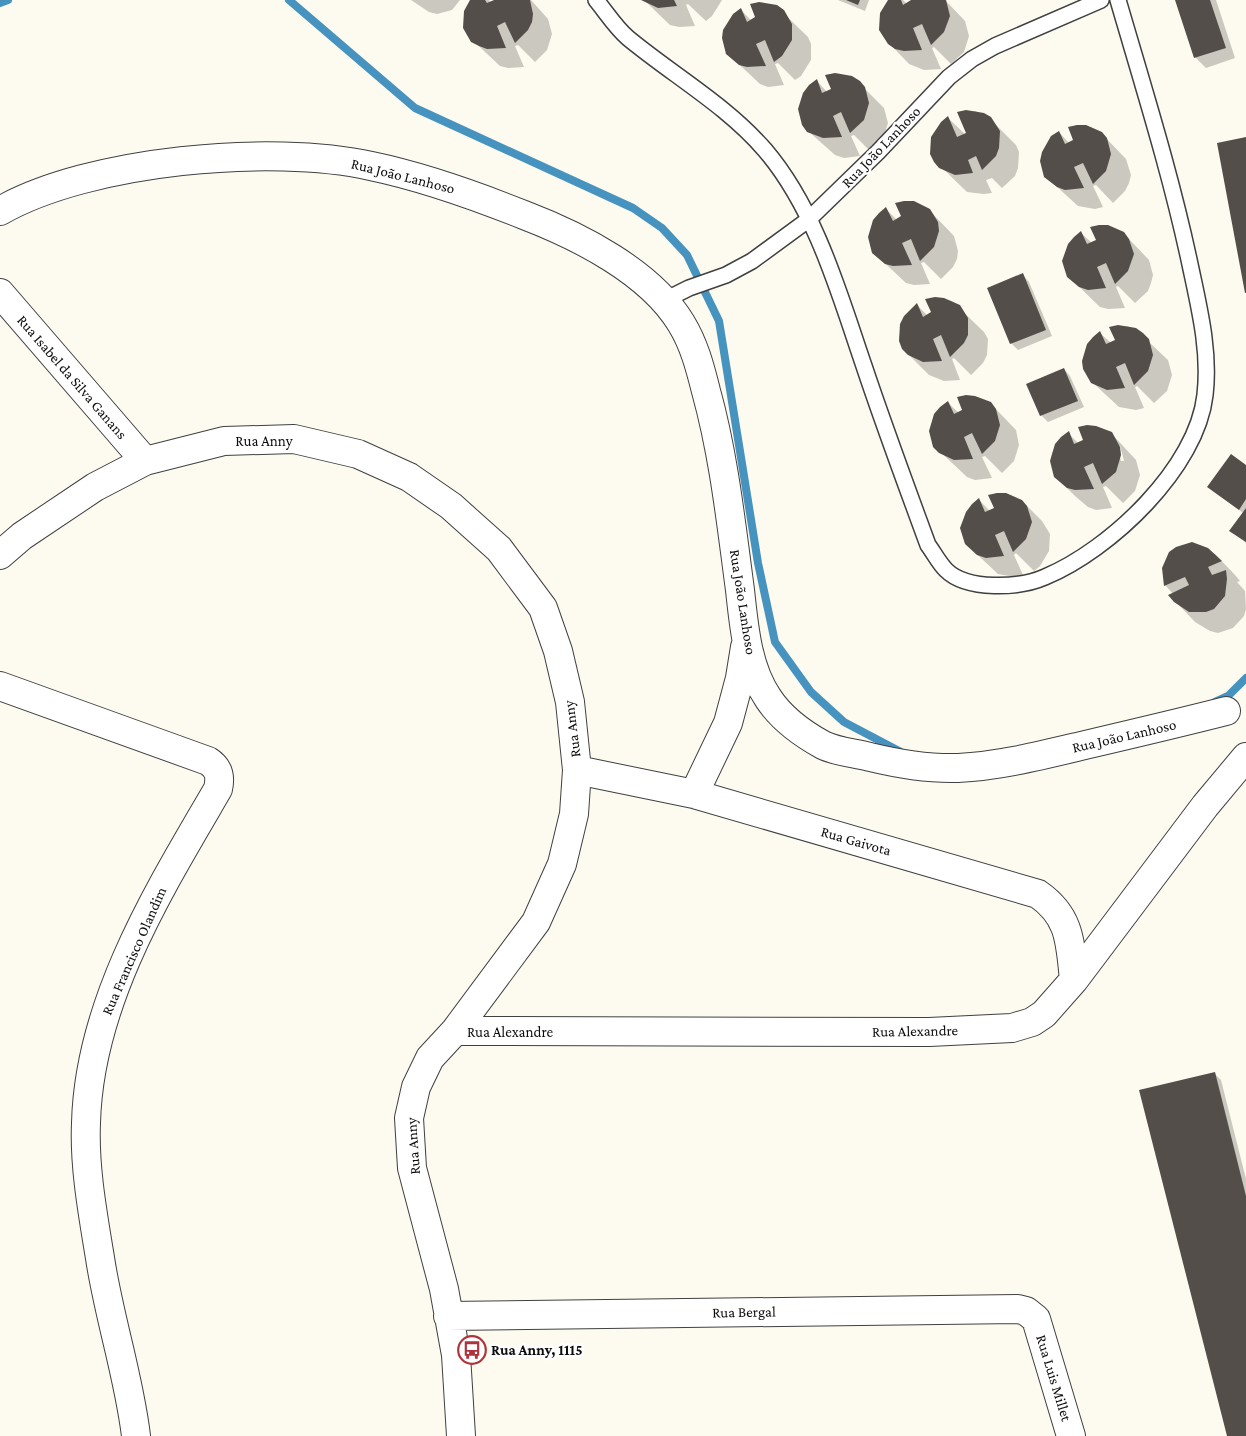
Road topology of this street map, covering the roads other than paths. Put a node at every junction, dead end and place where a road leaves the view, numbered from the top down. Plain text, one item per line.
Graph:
1 (596, 0) edge
2 (1101, 0) edge
3 (1118, 0) edge
4 (0, 211) edge
5 (808, 220) junction
6 (0, 293) edge
7 (677, 294) junction
8 (145, 461) junction
9 (0, 555) edge
10 (746, 639) junction
11 (0, 686) edge
12 (1226, 712) dead end
13 (1246, 757) edge
14 (576, 770) junction
15 (694, 794) junction
16 (1074, 980) junction
17 (455, 1031) junction
18 (448, 1316) junction
19 (1036, 1319) joint
20 (136, 1436) edge
21 (461, 1436) edge
22 (1071, 1436) edge

1 - 5 lane
2 - 5 lane, Rua João Lanhoso
3 - 5 lane
4 - 7 street, Rua João Lanhoso
5 - 7 lane, Rua João Lanhoso
6 - 8 street, Rua Isabel da Silva Ganans
7 - 10 street, Rua João Lanhoso
8 - 9 street, Rua Anny
8 - 14 street, Rua Anny
10 - 12 street, Rua João Lanhoso
10 - 15 street
11 - 20 street, Rua Francisco Olandim
13 - 16 street, Rua Alexandre
14 - 15 street, Rua Gaivota
14 - 17 street, Rua Anny
15 - 16 street, Rua Gaivota
16 - 17 street, Rua Alexandre
17 - 18 street, Rua Anny
18 - 19 street, Rua Bergal
18 - 21 street, Rua Anny
19 - 22 street, Rua Luis Millet

